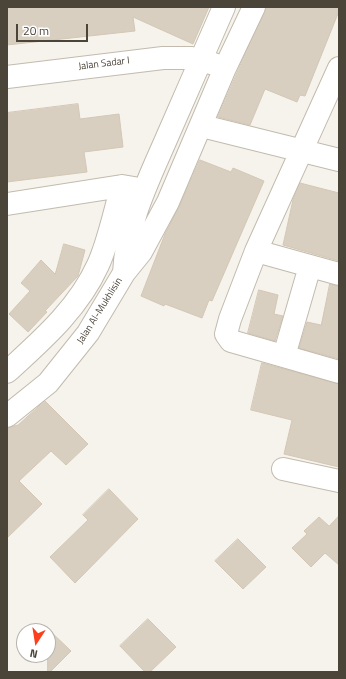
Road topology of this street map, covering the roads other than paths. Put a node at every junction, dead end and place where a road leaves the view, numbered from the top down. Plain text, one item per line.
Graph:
1 (224, 7) edge
2 (254, 7) edge
3 (201, 60) junction
4 (225, 68) junction
5 (339, 68) edge
6 (7, 76) edge
7 (202, 126) junction
8 (301, 150) junction
9 (339, 160) edge
10 (122, 186) junction
11 (144, 190) junction
12 (168, 202) junction
13 (7, 204) edge
14 (256, 251) junction
15 (310, 266) junction
16 (124, 273) junction
17 (339, 274) edge
18 (284, 356) junction
19 (7, 372) edge
20 (339, 372) edge
21 (7, 416) edge
22 (283, 469) dead end
23 (339, 481) edge

1 - 3 street
2 - 4 street, Jalan Al-Mukhlisin
3 - 4 street, Jalan Sadar I
3 - 6 street, Jalan Sadar I
3 - 11 street
4 - 7 street, Jalan Al-Mukhlisin
5 - 8 street
7 - 8 street
7 - 12 street, Jalan Al-Mukhlisin
8 - 9 street
8 - 14 street
10 - 11 street
10 - 13 street
10 - 19 street
11 - 12 street
11 - 16 street
12 - 16 street, Jalan Al-Mukhlisin
14 - 15 street
14 - 18 street
15 - 17 street
15 - 18 street
16 - 21 street, Jalan Al-Mukhlisin
18 - 20 street
22 - 23 street

